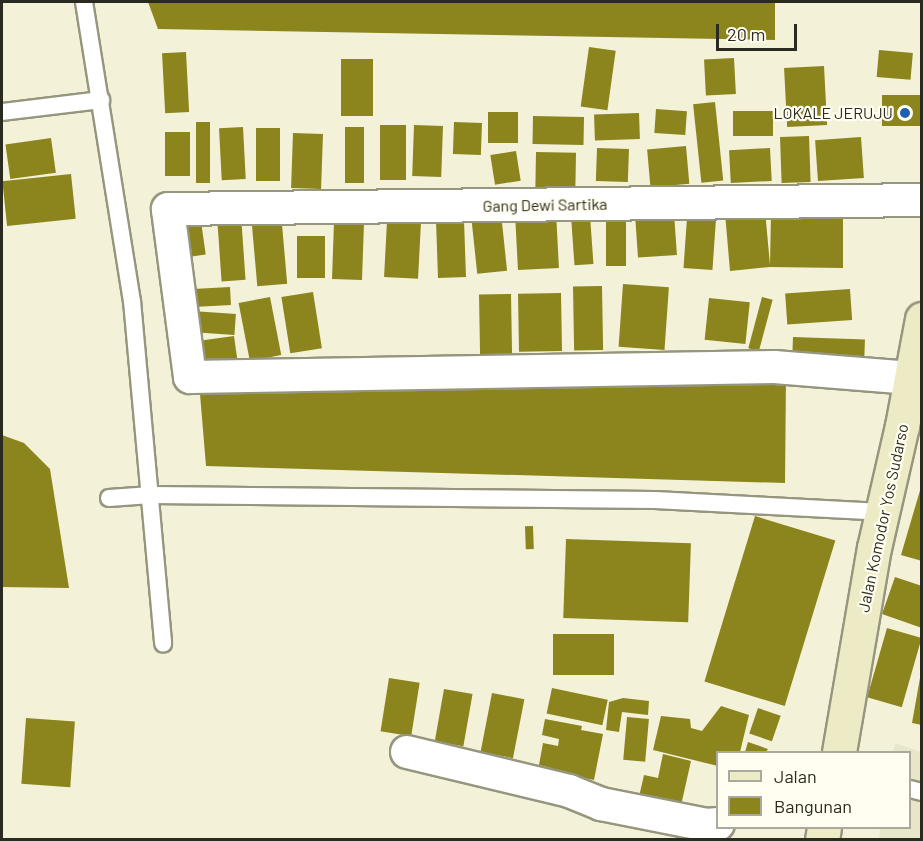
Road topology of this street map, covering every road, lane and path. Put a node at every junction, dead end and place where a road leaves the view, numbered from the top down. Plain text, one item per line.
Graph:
1 (84, 2) edge
2 (101, 100) junction
3 (2, 112) edge
4 (921, 200) edge
5 (921, 319) edge
6 (911, 378) junction
7 (151, 495) junction
8 (109, 498) dead end
9 (882, 512) junction
10 (163, 644) dead end
11 (839, 751) edge
12 (406, 752) dead end
13 (716, 824) edge

1 - 2 lane
2 - 3 lane
2 - 7 lane
4 - 6 street, Gang Dewi Sartika
5 - 6 street, Jalan Komodor Yos Sudarso
6 - 9 street, Jalan Komodor Yos Sudarso
7 - 8 lane
7 - 9 lane
7 - 10 lane
9 - 11 street, Jalan Komodor Yos Sudarso
12 - 13 street

